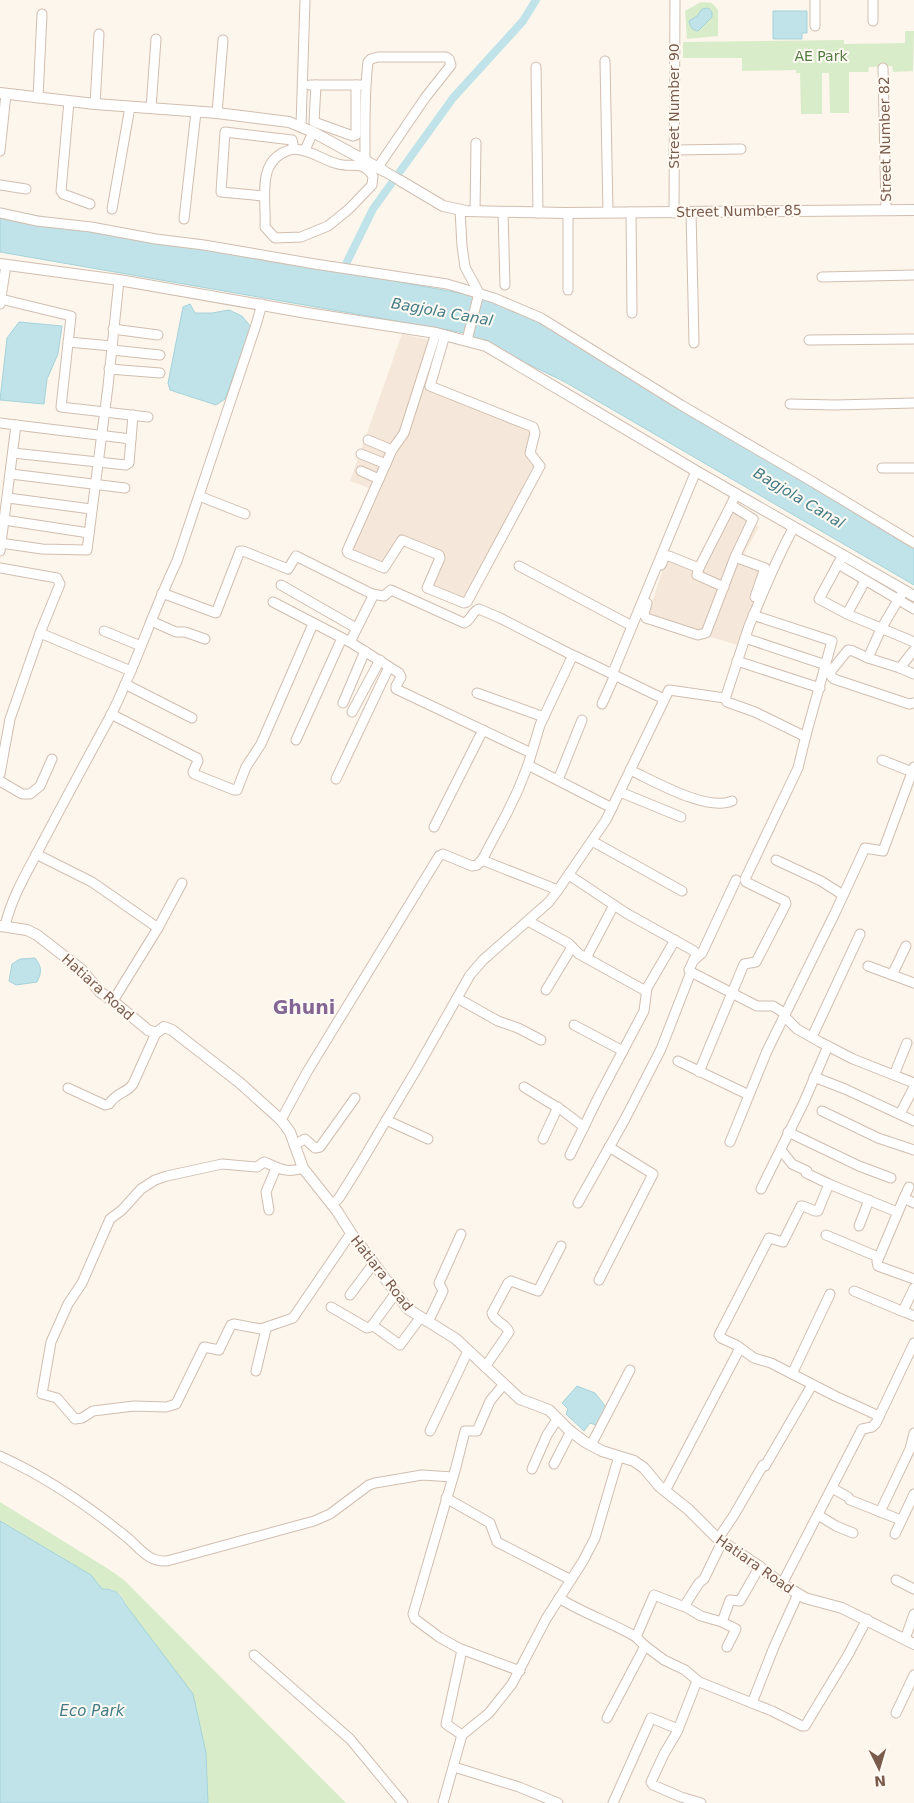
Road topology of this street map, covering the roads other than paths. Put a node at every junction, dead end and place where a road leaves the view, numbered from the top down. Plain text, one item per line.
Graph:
1 (305, 0) edge
2 (675, 0) edge
3 (815, 0) edge
4 (874, 0) edge
5 (42, 14) dead end
6 (873, 22) dead end
7 (815, 26) dead end
8 (99, 34) dead end
9 (156, 39) dead end
10 (223, 40) dead end
11 (605, 60) dead end
12 (536, 67) dead end
13 (883, 68) dead end
14 (302, 84) junction
15 (316, 85) junction
16 (361, 85) junction
17 (3, 94) edge
18 (38, 98) junction
19 (69, 101) junction
20 (95, 104) junction
21 (130, 106) junction
22 (150, 108) junction
23 (196, 112) junction
24 (217, 113) junction
25 (300, 126) junction
26 (313, 132) junction
27 (292, 140) junction
28 (476, 143) dead end
29 (741, 149) dead end
30 (294, 150) junction
31 (305, 150) junction
32 (674, 150) junction
33 (0, 151) edge
34 (365, 162) junction
35 (381, 169) junction
36 (400, 181) joint
37 (0, 185) edge
38 (26, 189) dead end
39 (263, 196) junction
40 (90, 204) dead end
41 (112, 210) dead end
42 (460, 210) junction
43 (886, 210) junction
44 (914, 210) edge
45 (476, 211) junction
46 (503, 212) junction
47 (608, 212) junction
48 (631, 212) junction
49 (691, 212) junction
50 (0, 213) edge
51 (538, 213) junction
52 (566, 213) junction
53 (674, 213) junction
54 (184, 219) dead end
55 (3, 265) edge
56 (914, 275) edge
57 (822, 277) dead end
58 (119, 280) junction
59 (505, 285) dead end
60 (568, 290) dead end
61 (479, 294) junction
62 (0, 302) edge
63 (262, 304) junction
64 (632, 313) dead end
65 (113, 329) junction
66 (441, 334) junction
67 (469, 335) junction
68 (158, 336) dead end
69 (914, 339) edge
70 (810, 340) dead end
71 (68, 342) junction
72 (694, 343) dead end
73 (112, 348) junction
74 (160, 355) dead end
75 (109, 369) junction
76 (160, 373) dead end
77 (426, 385) junction
78 (914, 403) edge
79 (790, 404) dead end
80 (104, 412) junction
81 (133, 415) junction
82 (148, 417) dead end
83 (0, 423) edge
84 (16, 425) junction
85 (102, 436) junction
86 (131, 439) junction
87 (368, 440) dead end
88 (392, 450) junction
89 (13, 453) junction
90 (362, 454) dead end
91 (97, 462) junction
92 (386, 464) junction
93 (882, 468) dead end
94 (914, 468) edge
95 (361, 471) dead end
96 (696, 471) junction
97 (11, 474) junction
98 (379, 479) junction
99 (95, 485) junction
100 (125, 488) dead end
101 (736, 494) junction
102 (199, 496) junction
103 (8, 498) junction
104 (731, 504) junction
105 (759, 507) junction
106 (91, 509) junction
107 (245, 514) dead end
108 (753, 518) junction
109 (2, 520) edge
110 (794, 527) junction
111 (90, 533) junction
112 (0, 543) edge
113 (914, 543) edge
114 (0, 551) edge
115 (735, 557) junction
116 (840, 559) junction
117 (519, 566) dead end
118 (0, 568) edge
119 (699, 568) junction
120 (865, 581) junction
121 (281, 585) dead end
122 (724, 587) junction
123 (904, 590) junction
124 (162, 593) junction
125 (372, 594) junction
126 (914, 596) edge
127 (755, 597) dead end
128 (898, 600) junction
129 (273, 602) dead end
130 (914, 609) edge
131 (847, 614) junction
132 (753, 615) junction
133 (151, 621) junction
134 (313, 624) junction
135 (632, 626) junction
136 (356, 628) junction
137 (881, 629) junction
138 (104, 631) dead end
139 (40, 633) junction
140 (205, 638) dead end
141 (745, 638) junction
142 (346, 640) junction
143 (914, 642) edge
144 (141, 646) junction
145 (914, 650) edge
146 (365, 651) junction
147 (574, 656) junction
148 (868, 658) junction
149 (380, 660) junction
150 (737, 661) junction
151 (826, 666) junction
152 (389, 667) junction
153 (900, 668) junction
154 (131, 671) junction
155 (613, 674) junction
156 (914, 674) edge
157 (125, 684) junction
158 (820, 688) junction
159 (477, 693) dead end
160 (725, 698) junction
161 (664, 699) junction
162 (343, 703) dead end
163 (914, 703) edge
164 (602, 704) dead end
165 (352, 712) dead end
166 (111, 714) junction
167 (544, 717) junction
168 (192, 718) dead end
169 (582, 720) dead end
170 (483, 730) junction
171 (806, 735) junction
172 (296, 740) dead end
173 (531, 753) junction
174 (52, 759) dead end
175 (882, 760) dead end
176 (528, 765) junction
177 (913, 769) edge
178 (630, 770) junction
179 (0, 774) edge
180 (336, 779) dead end
181 (558, 780) junction
182 (0, 781) edge
183 (620, 792) junction
184 (732, 801) dead end
185 (612, 808) junction
186 (681, 817) dead end
187 (434, 827) dead end
188 (592, 841) junction
189 (36, 854) junction
190 (482, 860) junction
191 (776, 860) dead end
192 (569, 875) junction
193 (736, 880) dead end
194 (182, 882) dead end
195 (558, 890) junction
196 (682, 891) dead end
197 (843, 895) junction
198 (614, 905) junction
199 (528, 921) junction
200 (2, 926) edge
201 (158, 928) junction
202 (860, 934) dead end
203 (675, 940) junction
204 (906, 946) dead end
205 (572, 947) junction
206 (586, 958) junction
207 (694, 960) junction
208 (868, 966) dead end
209 (691, 972) junction
210 (892, 975) junction
211 (914, 983) edge
212 (647, 988) junction
213 (546, 990) dead end
214 (732, 993) junction
215 (457, 998) junction
216 (113, 1001) junction
217 (784, 1014) junction
218 (574, 1025) dead end
219 (156, 1033) junction
220 (812, 1037) junction
221 (541, 1040) dead end
222 (907, 1043) dead end
223 (828, 1046) junction
224 (623, 1051) junction
225 (678, 1062) dead end
226 (699, 1072) junction
227 (894, 1074) junction
228 (814, 1077) junction
229 (914, 1083) edge
230 (524, 1087) dead end
231 (914, 1087) edge
232 (68, 1088) dead end
233 (749, 1095) junction
234 (355, 1098) dead end
235 (558, 1107) junction
236 (822, 1111) dead end
237 (900, 1114) junction
238 (281, 1120) junction
239 (386, 1120) junction
240 (914, 1121) edge
241 (584, 1127) junction
242 (788, 1132) junction
243 (428, 1139) dead end
244 (543, 1139) dead end
245 (730, 1142) dead end
246 (294, 1145) junction
247 (609, 1147) junction
248 (781, 1150) junction
249 (914, 1150) edge
250 (570, 1155) dead end
251 (276, 1168) junction
252 (303, 1168) junction
253 (891, 1178) dead end
254 (830, 1184) junction
255 (909, 1186) dead end
256 (761, 1189) dead end
257 (904, 1198) junction
258 (869, 1200) junction
259 (578, 1203) dead end
260 (914, 1203) edge
261 (332, 1206) junction
262 (269, 1210) dead end
263 (897, 1212) junction
264 (859, 1226) dead end
265 (351, 1233) junction
266 (461, 1234) dead end
267 (826, 1235) dead end
268 (561, 1246) dead end
269 (878, 1257) junction
270 (374, 1263) junction
271 (914, 1279) edge
272 (599, 1280) dead end
273 (914, 1288) edge
274 (854, 1291) dead end
275 (395, 1294) junction
276 (830, 1294) dead end
277 (350, 1295) dead end
278 (331, 1307) dead end
279 (904, 1312) junction
280 (914, 1316) edge
281 (424, 1320) junction
282 (372, 1325) junction
283 (266, 1329) junction
284 (914, 1343) edge
285 (740, 1348) junction
286 (468, 1351) junction
287 (485, 1367) junction
288 (630, 1370) dead end
289 (256, 1371) dead end
290 (792, 1374) junction
291 (504, 1384) junction
292 (812, 1385) junction
293 (879, 1416) junction
294 (558, 1418) junction
295 (430, 1431) dead end
296 (571, 1431) junction
297 (914, 1433) edge
298 (591, 1446) junction
299 (0, 1456) edge
300 (619, 1456) junction
301 (554, 1464) dead end
302 (532, 1469) dead end
303 (453, 1477) junction
304 (832, 1488) junction
305 (665, 1491) junction
306 (914, 1494) edge
307 (446, 1498) junction
308 (880, 1512) junction
309 (818, 1515) junction
310 (901, 1520) junction
311 (853, 1533) dead end
312 (895, 1534) dead end
313 (720, 1541) junction
314 (760, 1566) junction
315 (571, 1580) junction
316 (896, 1580) dead end
317 (782, 1584) junction
318 (914, 1589) edge
319 (798, 1594) junction
320 (559, 1598) junction
321 (684, 1606) junction
322 (914, 1614) edge
323 (866, 1619) junction
324 (722, 1622) junction
325 (636, 1636) junction
326 (910, 1641) edge
327 (644, 1645) junction
328 (727, 1647) dead end
329 (461, 1649) junction
330 (254, 1655) dead end
331 (520, 1670) junction
332 (914, 1675) edge
333 (698, 1681) junction
334 (752, 1703) junction
335 (896, 1713) dead end
336 (607, 1718) dead end
337 (678, 1729) junction
338 (462, 1735) junction
339 (454, 1767) junction
340 (403, 1803) edge
341 (443, 1803) edge
342 (558, 1803) edge
343 (613, 1803) edge
344 (701, 1803) edge

1 - 14 street
2 - 32 street, Street Number 90
3 - 7 street
4 - 6 street
5 - 18 street
8 - 20 street
9 - 22 street
10 - 24 street
11 - 47 street
12 - 51 street
13 - 43 street, Street Number 82
14 - 15 street
14 - 25 street
15 - 16 street
15 - 16 street
16 - 34 street
16 - 35 street
17 - 18 street
17 - 33 street
18 - 19 street
19 - 20 street
19 - 40 street
20 - 21 street
21 - 22 street
21 - 41 street
22 - 23 street
23 - 24 street
23 - 54 street
24 - 25 street
25 - 26 street
25 - 27 street
26 - 31 street
26 - 34 street
27 - 30 street
27 - 39 street
28 - 45 street
29 - 32 street
30 - 31 street
30 - 39 street
31 - 34 street
32 - 53 street, Street Number 90
34 - 35 street
34 - 39 street
35 - 36 street
36 - 42 street, Street Number 85
37 - 38 street
42 - 45 street, Street Number 85
42 - 61 street
43 - 44 street, Street Number 85
43 - 49 street, Street Number 85
45 - 46 street, Street Number 85
46 - 51 street, Street Number 85
46 - 59 street
47 - 48 street, Street Number 85
47 - 52 street, Street Number 85
48 - 53 street, Street Number 85
48 - 64 street
49 - 53 street, Street Number 85
49 - 72 street
50 - 61 street
51 - 52 street, Street Number 85
52 - 60 street
55 - 58 street
55 - 62 street
56 - 57 street
58 - 63 street
58 - 65 street
61 - 67 street
61 - 113 street
62 - 71 street
63 - 66 street
63 - 102 street
65 - 68 street
65 - 73 street
66 - 67 street
66 - 77 street
67 - 96 street
69 - 70 street
71 - 73 street
71 - 80 street
73 - 74 street
73 - 75 street
75 - 76 street
75 - 80 street
77 - 88 street
77 - 98 street
78 - 79 street
80 - 81 street
80 - 85 street
81 - 82 street
81 - 86 street
83 - 84 street
84 - 85 street
84 - 89 street
85 - 86 street
85 - 91 street
86 - 91 street
87 - 88 street
88 - 92 street
89 - 91 street
89 - 97 street
90 - 92 street
91 - 99 street
92 - 98 street
93 - 94 street
95 - 98 street
96 - 101 street
96 - 135 street
97 - 99 street
97 - 103 street
99 - 100 street
99 - 106 street
101 - 104 street
101 - 105 street
102 - 107 street
102 - 124 street
103 - 106 street
103 - 109 street
104 - 108 street
104 - 119 street
105 - 108 street
105 - 110 street
106 - 111 street
108 - 115 street
109 - 111 street
109 - 112 street
110 - 116 street
110 - 132 street
111 - 112 street
112 - 114 street
115 - 122 street
115 - 127 street
116 - 120 street
116 - 123 street
116 - 131 street
117 - 135 street
118 - 139 street
119 - 122 street
119 - 122 street
120 - 128 street
120 - 131 street
121 - 136 street
123 - 126 street
123 - 128 street
124 - 125 street
124 - 133 street
125 - 136 street
125 - 147 street
128 - 130 street
128 - 137 street
129 - 134 street
131 - 137 street
132 - 141 street
132 - 151 street
133 - 140 street
133 - 144 street
134 - 142 street
134 - 166 street
135 - 155 street
136 - 142 street
137 - 143 street
137 - 148 street
138 - 144 street
139 - 154 street
139 - 179 street
141 - 150 street
141 - 151 street
142 - 146 street
142 - 172 street
144 - 154 street
145 - 153 street
146 - 149 street
146 - 162 street
147 - 155 street
147 - 167 street
148 - 153 street
148 - 163 street
149 - 152 street
149 - 165 street
150 - 158 street
150 - 160 street
151 - 158 street
152 - 170 street
152 - 180 street
153 - 156 street
154 - 157 street
155 - 161 street
155 - 164 street
157 - 166 street
157 - 168 street
158 - 171 street
159 - 167 street
160 - 161 street
160 - 171 street
161 - 178 street
166 - 189 street
167 - 173 street
169 - 181 street
170 - 173 street
170 - 187 street
171 - 214 street
173 - 176 street
174 - 182 street
175 - 177 street
176 - 181 street
176 - 190 street
177 - 197 street
178 - 183 street
178 - 184 street
181 - 185 street
183 - 185 street
183 - 186 street
185 - 188 street
188 - 192 street
188 - 196 street
189 - 200 street
189 - 201 street
190 - 195 street
190 - 238 street
191 - 197 street
192 - 195 street
192 - 198 street
193 - 207 street
194 - 201 street
195 - 199 street
197 - 217 street
198 - 203 street
198 - 206 street
199 - 205 street
199 - 215 street
200 - 216 street, Hatiara Road
201 - 216 street
202 - 220 street
203 - 207 street
203 - 212 street
204 - 210 street
205 - 206 street
205 - 213 street
206 - 212 street
207 - 209 street
208 - 210 street
209 - 214 street
209 - 247 street
210 - 211 street
212 - 224 street
214 - 217 street
214 - 226 street
215 - 221 street
215 - 239 street
216 - 219 street, Hatiara Road
217 - 220 street
217 - 233 street
218 - 224 street
219 - 232 street
219 - 238 street, Hatiara Road
220 - 223 street
222 - 227 street
223 - 227 street
223 - 228 street
224 - 241 street
225 - 226 street
226 - 233 street
227 - 229 street
228 - 237 street
228 - 242 street
230 - 235 street
231 - 237 street
233 - 245 street
234 - 246 street
235 - 241 street
235 - 244 street
236 - 249 street
237 - 240 street
238 - 246 street, Hatiara Road
239 - 243 street
239 - 261 street
241 - 250 street
242 - 248 street
242 - 253 street
246 - 252 street, Hatiara Road
247 - 259 street
247 - 272 street
248 - 254 street
248 - 256 street
251 - 252 street
251 - 262 street
251 - 283 street
252 - 261 street, Hatiara Road
254 - 258 street
254 - 285 street
255 - 257 street
257 - 260 street
257 - 263 street
258 - 263 street
258 - 264 street
261 - 265 street, Hatiara Road
263 - 269 street
265 - 270 street, Hatiara Road
265 - 283 street
266 - 281 street
267 - 269 street
268 - 287 street
269 - 271 street
270 - 275 street, Hatiara Road
270 - 277 street
273 - 279 street
274 - 279 street
275 - 281 street, Hatiara Road
275 - 282 street
276 - 290 street
278 - 282 street
279 - 280 street
281 - 282 street
281 - 286 street, Hatiara Road
283 - 289 street
284 - 293 street
285 - 290 street
285 - 305 street
286 - 287 street, Hatiara Road
286 - 295 street
287 - 291 street, Hatiara Road
288 - 298 street
290 - 292 street
291 - 294 street, Hatiara Road
291 - 303 street
292 - 293 street
292 - 313 street
293 - 304 street
294 - 296 street, Hatiara Road
294 - 302 street
296 - 298 street, Hatiara Road
296 - 301 street
297 - 308 street
298 - 300 street, Hatiara Road
299 - 303 street
300 - 305 street, Hatiara Road
300 - 315 street
303 - 307 street
304 - 308 street
304 - 309 street
305 - 313 street, Hatiara Road
306 - 310 street
307 - 315 street
307 - 329 street
308 - 310 street
309 - 311 street
309 - 317 street
310 - 312 street
313 - 314 street, Hatiara Road
313 - 321 street
314 - 317 street, Hatiara Road
314 - 324 street
315 - 320 street
316 - 318 street
317 - 319 street, Hatiara Road
319 - 323 street, Hatiara Road
319 - 334 street
320 - 325 street
320 - 331 street
321 - 324 street
321 - 325 street
322 - 326 street
323 - 326 street, Hatiara Road
323 - 334 street
324 - 328 street
325 - 327 street
327 - 333 street
327 - 336 street
329 - 331 street
329 - 338 street
330 - 340 street
331 - 338 street
332 - 335 street
333 - 334 street
333 - 337 street
337 - 343 street
337 - 344 street
338 - 339 street
339 - 341 street
339 - 342 street

